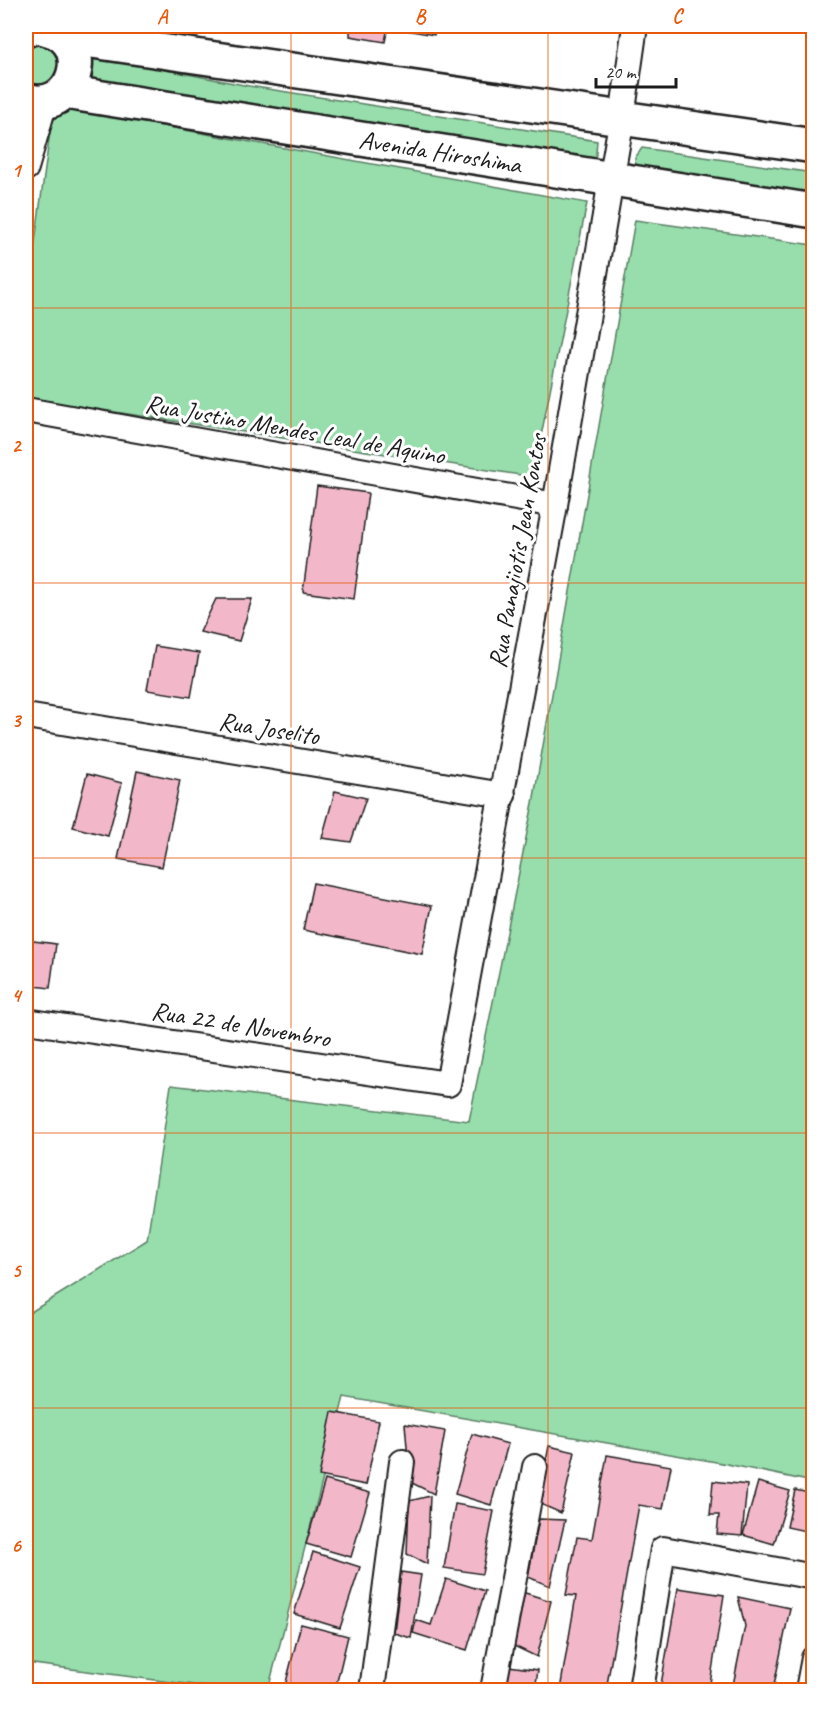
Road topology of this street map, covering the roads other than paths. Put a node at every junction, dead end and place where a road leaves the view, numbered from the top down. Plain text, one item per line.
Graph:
1 (635, 26) edge
2 (26, 30) edge
3 (68, 40) junction
4 (45, 98) edge
5 (622, 117) junction
6 (813, 147) edge
7 (26, 168) edge
8 (610, 181) junction
9 (813, 211) edge
10 (26, 410) edge
11 (555, 505) junction
12 (26, 716) edge
13 (503, 795) junction
14 (26, 1021) edge
15 (448, 1084) joint
16 (402, 1462) dead end
17 (535, 1467) dead end
18 (813, 1577) edge
19 (813, 1658) edge
20 (372, 1690) edge
21 (493, 1690) edge
22 (641, 1690) edge
23 (808, 1690) edge

1 - 5 street, Rua Panajiotis Jean Kontos
2 - 3 main road
3 - 4 main road
3 - 5 main road
4 - 7 street
4 - 8 main road, Avenida Hiroshima
5 - 6 main road
5 - 8 street, Rua Panajiotis Jean Kontos
8 - 9 main road, Avenida Hiroshima
8 - 11 street, Rua Panajiotis Jean Kontos
10 - 11 street, Rua Justino Mendes Leal de Aquino
11 - 13 street, Rua Panajiotis Jean Kontos
12 - 13 street, Rua Joselito
13 - 15 street, Rua Panajiotis Jean Kontos
14 - 15 street, Rua 22 de Novembro
16 - 20 street
17 - 21 street
18 - 22 street
19 - 23 street

